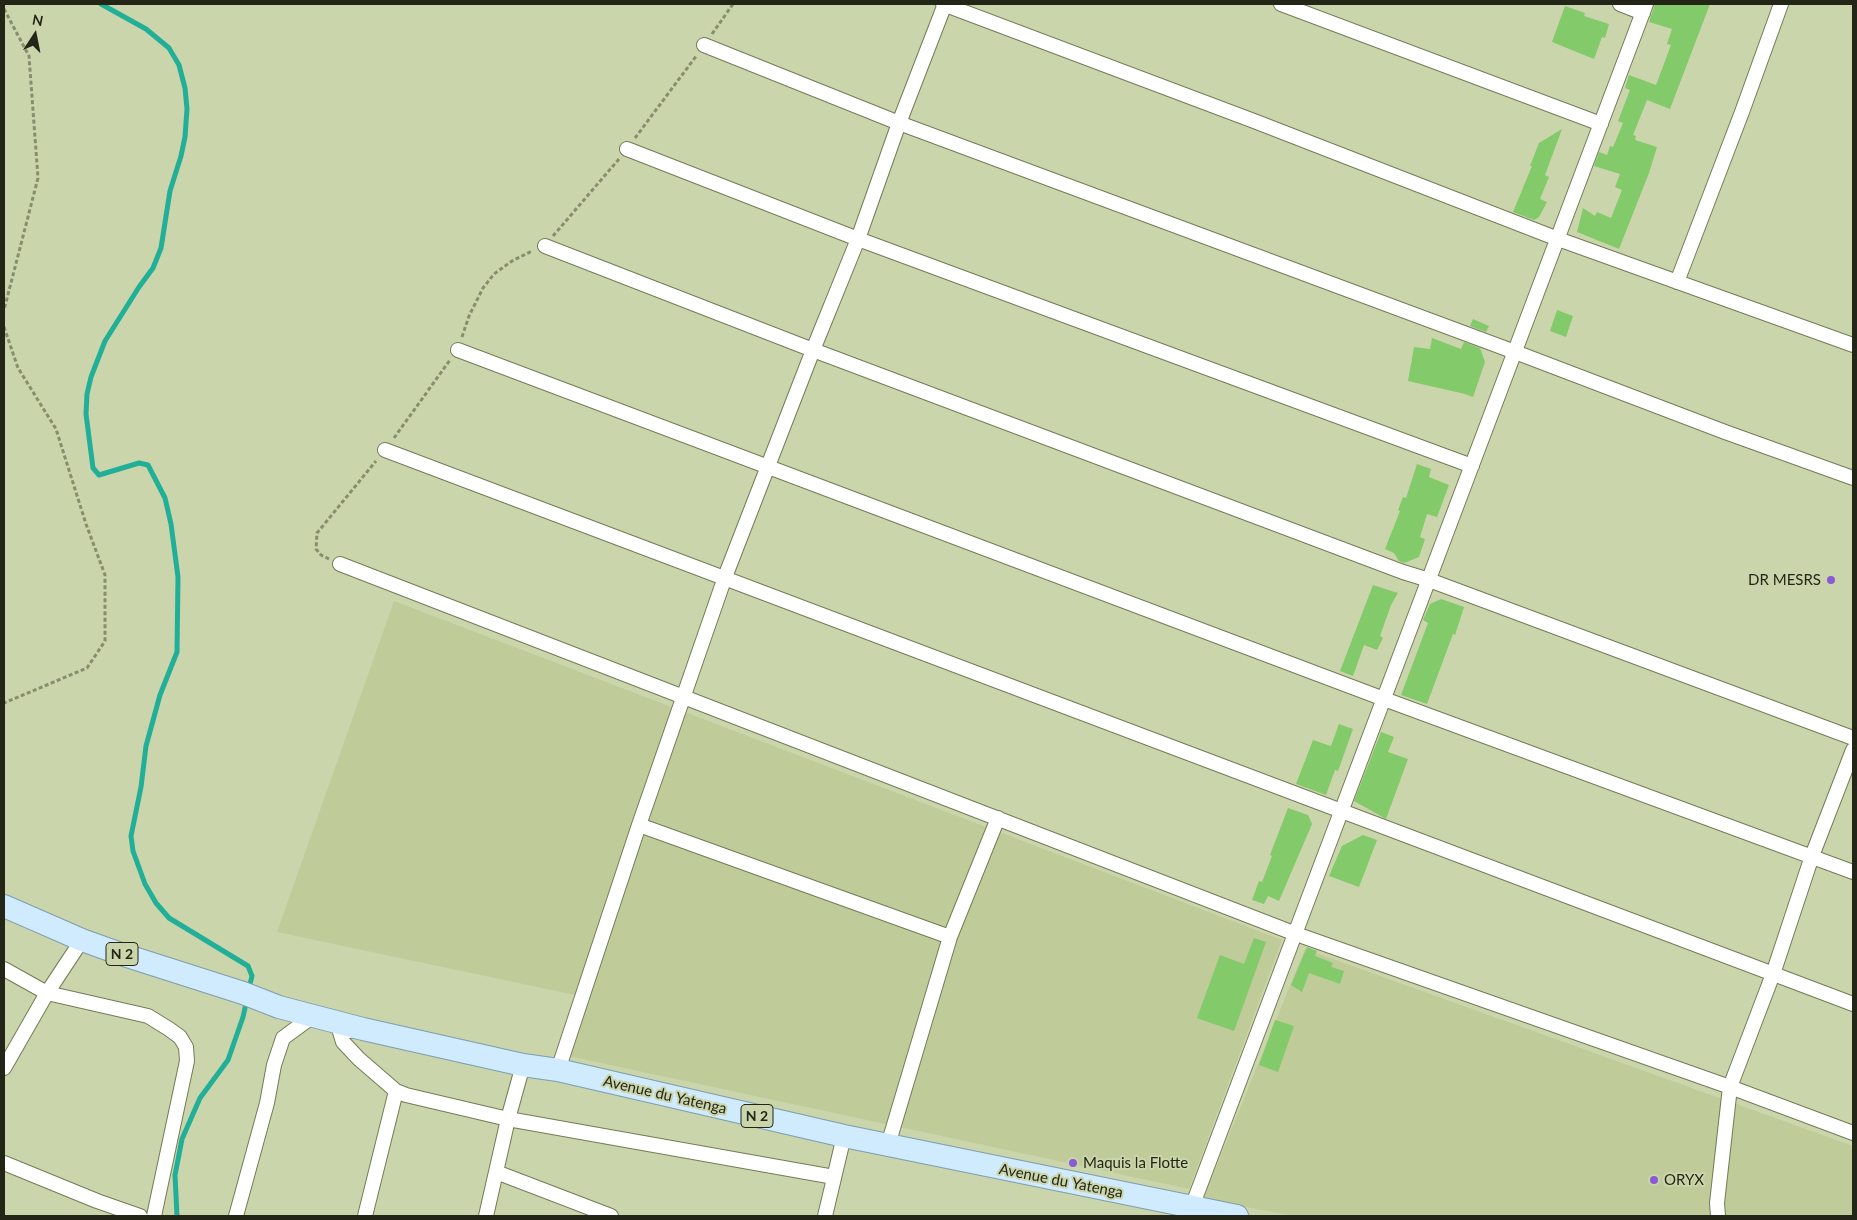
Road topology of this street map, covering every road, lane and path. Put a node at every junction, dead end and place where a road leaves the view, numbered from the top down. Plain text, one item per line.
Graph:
1 (733, 4) edge
2 (944, 4) edge
3 (1281, 4) edge
4 (1620, 4) edge
5 (1781, 4) edge
6 (4, 8) edge
7 (1645, 8) edge
8 (704, 45) junction
9 (898, 122) junction
10 (1601, 124) junction
11 (627, 149) junction
12 (858, 239) junction
13 (1558, 239) junction
14 (545, 246) junction
15 (1677, 282) junction
16 (4, 310) edge
17 (4, 327) edge
18 (1853, 345) edge
19 (458, 350) junction
20 (813, 350) junction
21 (1515, 352) junction
22 (385, 450) junction
23 (768, 466) junction
24 (1472, 466) junction
25 (1853, 478) edge
26 (340, 564) joint
27 (725, 577) junction
28 (1429, 580) junction
29 (683, 696) junction
30 (1384, 699) junction
31 (4, 703) edge
32 (1853, 738) edge
33 (1853, 750) edge
34 (1342, 811) junction
35 (998, 818) junction
36 (639, 825) junction
37 (1812, 856) junction
38 (1853, 872) edge
39 (4, 906) edge
40 (1296, 934) junction
41 (950, 937) junction
42 (82, 940) junction
43 (4, 969) edge
44 (1773, 974) junction
45 (47, 993) junction
46 (1853, 1004) edge
47 (313, 1016) junction
48 (363, 1029) junction
49 (523, 1065) junction
50 (4, 1068) edge
51 (558, 1070) junction
52 (1730, 1087) junction
53 (396, 1091) junction
54 (508, 1119) junction
55 (1853, 1132) edge
56 (844, 1136) junction
57 (888, 1146) junction
58 (4, 1162) edge
59 (496, 1172) junction
60 (834, 1177) junction
61 (1190, 1212) edge
62 (140, 1216) edge
63 (154, 1216) edge
64 (236, 1216) edge
65 (365, 1216) edge
66 (486, 1216) edge
67 (611, 1216) edge
68 (825, 1216) edge
69 (1237, 1216) edge
70 (1718, 1216) edge

1 - 8 path
2 - 9 street
2 - 13 street
3 - 10 street
4 - 7 street
5 - 15 street
6 - 16 path
7 - 10 street
8 - 9 street
8 - 11 path
9 - 12 street
9 - 21 street
10 - 13 street
11 - 12 street
11 - 14 path
12 - 20 street
12 - 24 street
13 - 15 street
13 - 21 street
14 - 19 path
14 - 20 street
15 - 18 street
17 - 31 path
19 - 22 path
19 - 23 street
20 - 23 street
20 - 28 street
21 - 24 street
21 - 25 street
22 - 26 path
22 - 27 street
23 - 27 street
23 - 30 street
24 - 28 street
26 - 29 street
27 - 29 street
27 - 34 street
28 - 30 street
28 - 32 street
29 - 35 street
29 - 36 street
30 - 34 street
30 - 37 street
33 - 37 street
34 - 40 street
34 - 44 street
35 - 40 street
35 - 41 street
36 - 41 street
36 - 51 street
37 - 38 street
37 - 44 street
39 - 42 main road, N 2
40 - 52 street
40 - 61 street
41 - 57 street
42 - 45 street
42 - 47 main road, Avenue du Yatenga / N 2
43 - 45 street
44 - 46 street
44 - 52 street
45 - 50 street
45 - 63 street
47 - 48 main road, Avenue du Yatenga / N 2
47 - 64 street
48 - 49 main road, Avenue du Yatenga / N 2
48 - 53 street
49 - 51 main road, Avenue du Yatenga / N 2
49 - 54 street
51 - 56 main road, Avenue du Yatenga / N 2
52 - 55 street
52 - 70 street
53 - 54 street
53 - 65 street
54 - 59 street
54 - 60 street
56 - 57 main road, Avenue du Yatenga / N 2
56 - 60 street
57 - 61 main road, Avenue du Yatenga / N 2
58 - 62 street
59 - 66 street
59 - 67 street
60 - 68 street
61 - 69 main road, Avenue du Yatenga / N 2

